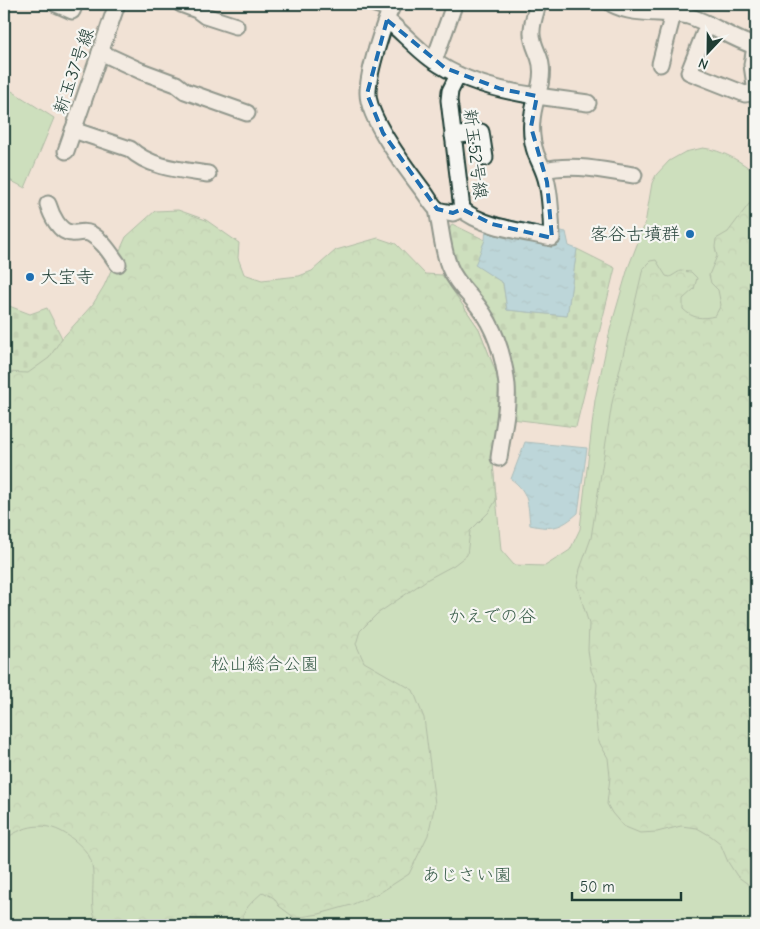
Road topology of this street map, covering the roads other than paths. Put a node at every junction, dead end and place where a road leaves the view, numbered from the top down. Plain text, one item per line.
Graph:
1 (56, 4) edge
2 (75, 4) edge
3 (117, 4) edge
4 (181, 4) edge
5 (375, 4) edge
6 (538, 4) edge
7 (612, 4) edge
8 (453, 8) dead end
9 (390, 11) edge
10 (673, 14) junction
11 (708, 24) junction
12 (236, 26) dead end
13 (756, 43) edge
14 (100, 52) junction
15 (434, 61) junction
16 (660, 64) dead end
17 (458, 75) junction
18 (756, 92) edge
19 (537, 96) junction
20 (588, 103) dead end
21 (247, 113) dead end
22 (73, 130) junction
23 (453, 136) junction
24 (66, 151) dead end
25 (485, 158) dead end
26 (544, 170) junction
27 (208, 174) dead end
28 (634, 175) dead end
29 (48, 204) dead end
30 (437, 209) junction
31 (462, 209) junction
32 (118, 264) dead end
33 (499, 458) dead end

1 - 2 street
3 - 14 street, 新玉37号線
4 - 12 street
5 - 9 street
6 - 19 street, 新玉52号線
7 - 10 street
8 - 15 street
9 - 15 street
9 - 30 street
10 - 11 street
10 - 16 street
11 - 13 street
11 - 18 street
13 - 18 street
14 - 21 street
14 - 22 street, 新玉37号線
15 - 17 street
17 - 19 street
17 - 23 street, 新玉52号線
19 - 20 street
19 - 26 street, 新玉52号線
22 - 24 street, 新玉37号線
22 - 27 street
23 - 25 street
23 - 31 street, 新玉52号線
26 - 28 street
26 - 31 street, 新玉52号線
29 - 32 street
30 - 31 street
30 - 33 street

